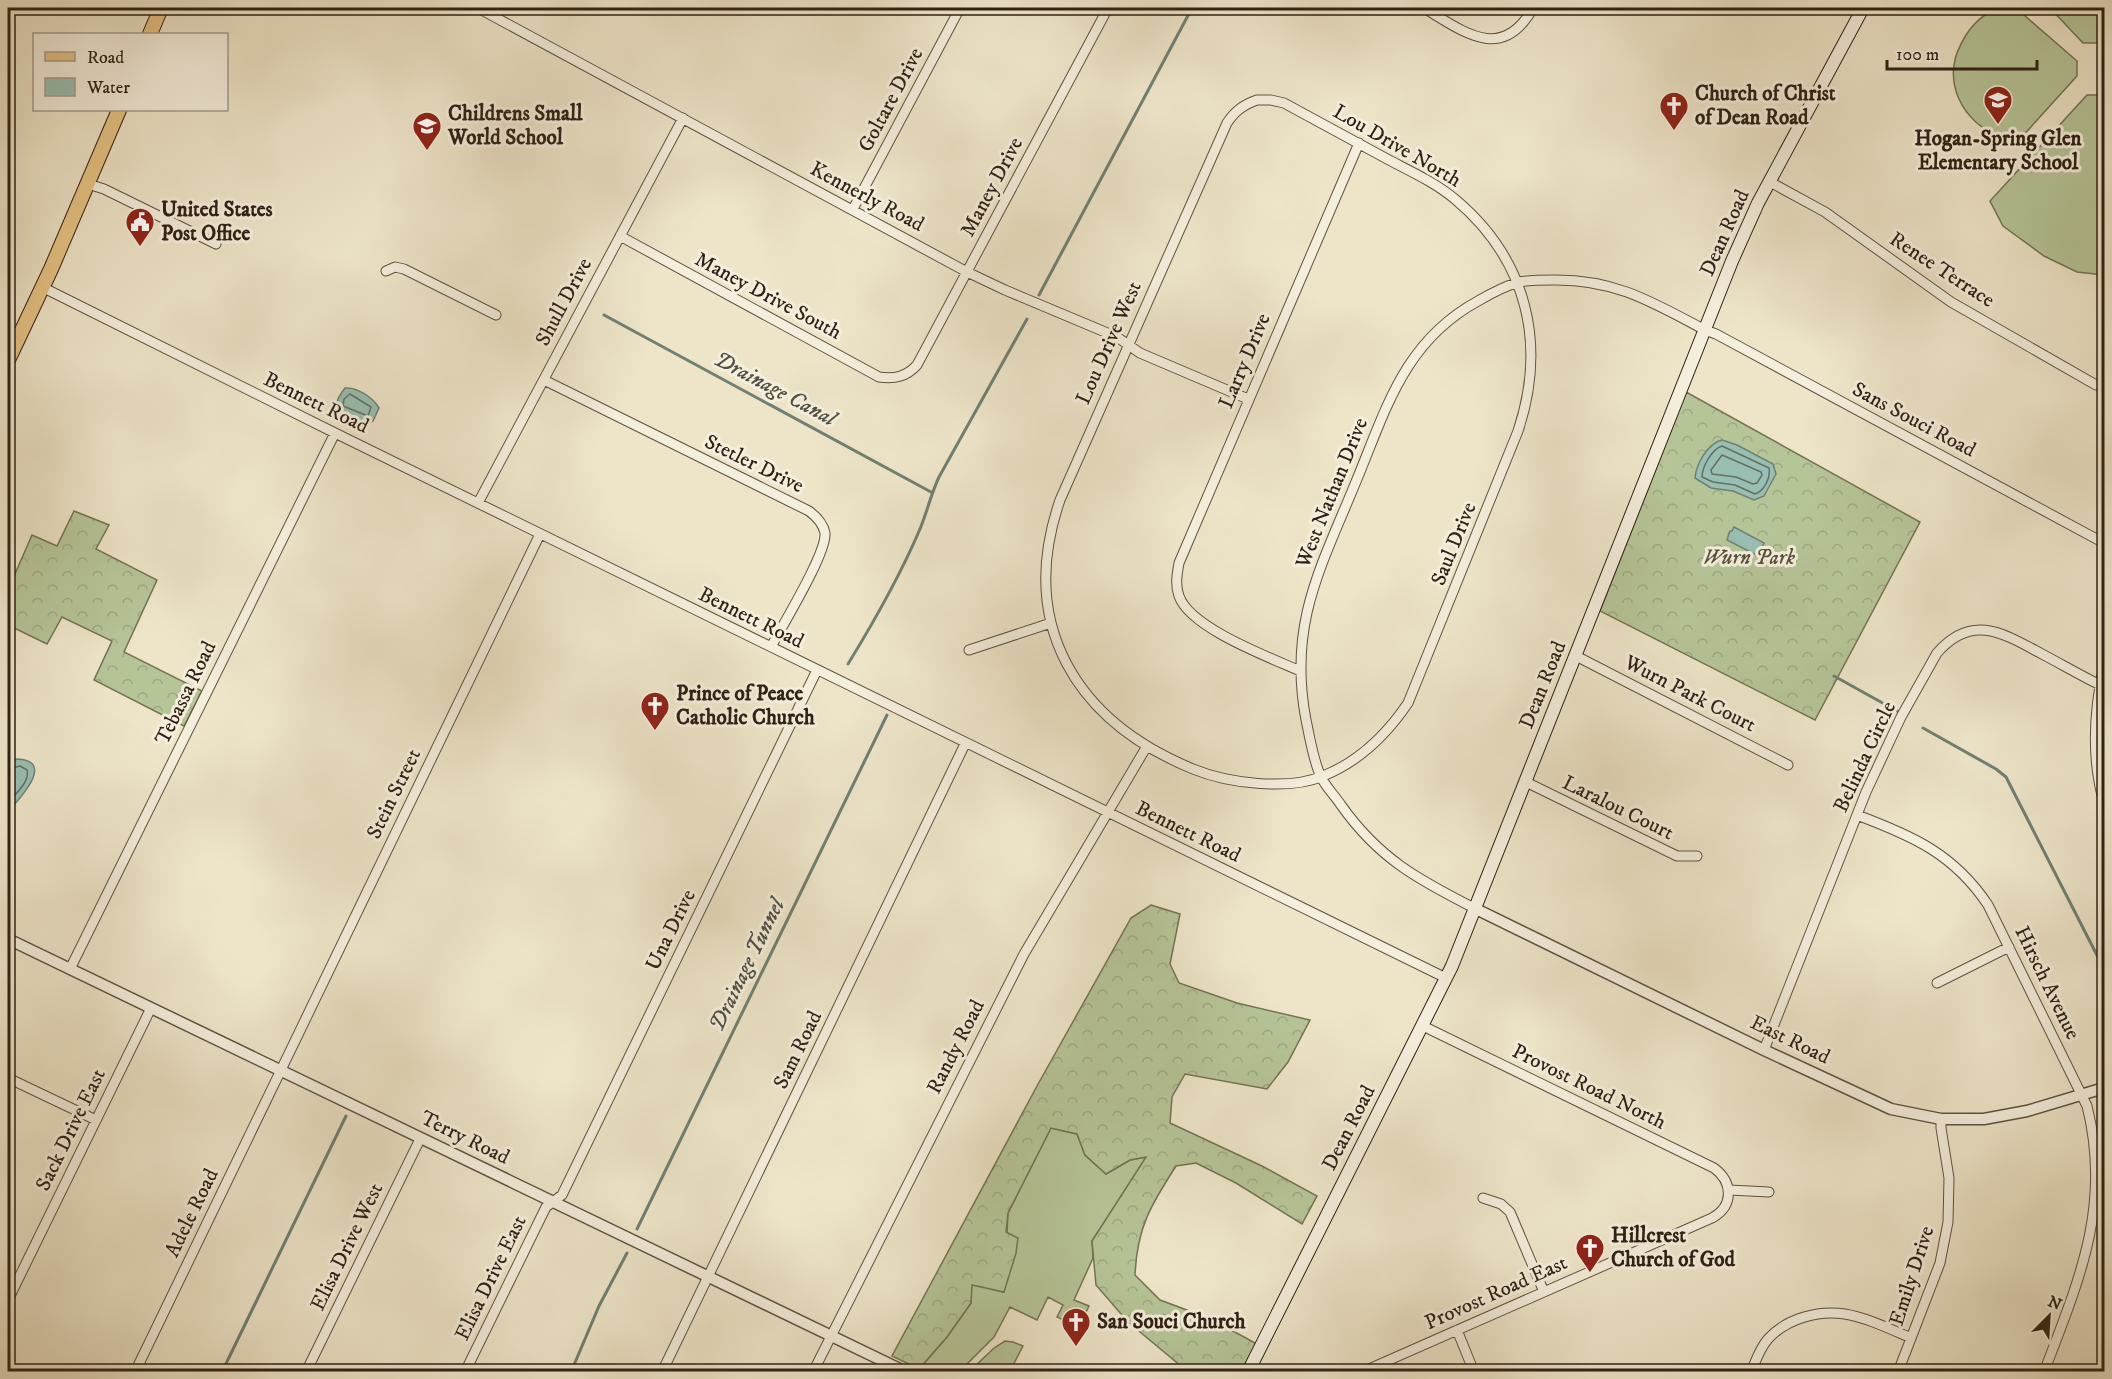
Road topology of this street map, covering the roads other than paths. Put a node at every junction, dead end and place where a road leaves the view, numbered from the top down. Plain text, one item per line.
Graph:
1 (161, 8) edge
2 (478, 8) edge
3 (960, 8) edge
4 (1108, 8) edge
5 (1424, 8) edge
6 (1533, 8) edge
7 (1863, 8) edge
8 (150, 33) edge
9 (1257, 100) joint
10 (119, 111) edge
11 (683, 118) junction
12 (1359, 143) junction
13 (1770, 182) junction
14 (88, 184) junction
15 (853, 209) junction
16 (620, 236) junction
17 (216, 244) dead end
18 (386, 271) dead end
19 (967, 272) junction
20 (1518, 282) junction
21 (42, 287) junction
22 (495, 315) dead end
23 (1705, 330) junction
24 (1128, 344) junction
25 (8, 360) edge
26 (901, 377) joint
27 (544, 380) junction
28 (2096, 385) dead end
29 (1248, 399) junction
30 (334, 433) junction
31 (478, 503) junction
32 (540, 534) junction
33 (2104, 543) edge
34 (1051, 623) junction
35 (771, 647) junction
36 (969, 650) dead end
37 (1576, 656) junction
38 (2104, 665) edge
39 (817, 670) junction
40 (1300, 671) junction
41 (2100, 685) junction
42 (965, 744) junction
43 (1147, 746) junction
44 (1788, 765) dead end
45 (1321, 777) junction
46 (1526, 782) junction
47 (2104, 803) edge
48 (1107, 813) junction
49 (1857, 815) junction
50 (1697, 856) dead end
51 (1476, 909) junction
52 (8, 939) edge
53 (2010, 947) junction
54 (70, 969) junction
55 (1446, 978) junction
56 (1937, 983) dead end
57 (151, 1008) junction
58 (1423, 1026) junction
59 (1764, 1050) junction
60 (281, 1071) junction
61 (8, 1078) edge
62 (2104, 1088) edge
63 (2082, 1094) junction
64 (1941, 1119) junction
65 (96, 1120) junction
66 (420, 1139) junction
67 (1730, 1190) junction
68 (1769, 1192) dead end
69 (1483, 1198) dead end
70 (552, 1202) junction
71 (708, 1277) junction
72 (1544, 1292) junction
73 (8, 1300) edge
74 (1457, 1330) junction
75 (831, 1335) junction
76 (1911, 1338) junction
77 (135, 1371) edge
78 (306, 1371) edge
79 (465, 1371) edge
80 (662, 1371) edge
81 (813, 1371) edge
82 (906, 1371) edge
83 (1249, 1371) edge
84 (1362, 1371) edge
85 (1474, 1371) edge
86 (1752, 1371) edge
87 (1898, 1371) edge
88 (2044, 1371) edge

1 - 8 main road
2 - 11 street, Kennerly Road
3 - 15 street, Goltare Drive
4 - 19 street, Maney Drive
5 - 6 street
7 - 13 main road, Dean Road
9 - 12 street, Lou Drive North
9 - 24 street, Lou Drive West
10 - 14 main road
11 - 15 street, Kennerly Road
11 - 16 street, Shull Drive
12 - 20 street, Lou Drive North
12 - 29 street, Larry Drive
13 - 23 main road, Dean Road
13 - 28 street, Renee Terrace
14 - 17 street
14 - 21 main road
15 - 19 street, Kennerly Road
16 - 26 street, Maney Drive South
16 - 27 street, Shull Drive
18 - 22 street
19 - 24 street, Kennerly Road
19 - 26 street, Maney Drive
20 - 23 street, Sans Souci Road
20 - 40 street, West Nathan Drive
20 - 45 street, Saul Drive
21 - 25 main road
21 - 30 street, Bennett Road
23 - 33 street, Sans Souci Road
23 - 37 main road, Dean Road
24 - 29 street, Kennerly Road
24 - 34 street, Lou Drive West
27 - 31 street, Shull Drive
27 - 35 street, Stetler Drive
29 - 40 street, Larry Drive
30 - 31 street, Bennett Road
30 - 54 street, Tebassa Road
31 - 32 street, Bennett Road
32 - 35 street, Bennett Road
32 - 60 street, Stein Street
34 - 36 street
34 - 43 street, Lou Drive West
35 - 39 street, Bennett Road
37 - 44 street, Wurn Park Court
37 - 46 main road, Dean Road
38 - 41 street
39 - 42 street, Bennett Road
39 - 70 street, Una Drive
40 - 45 street, West Nathan Drive
41 - 47 street
41 - 49 street, Belinda Circle
42 - 48 street, Bennett Road
42 - 71 street, Sam Road
43 - 45 street, Lou Drive West
43 - 48 street, Randy Road
45 - 51 street
46 - 50 street, Laralou Court
46 - 51 main road, Dean Road
48 - 55 street, Bennett Road
48 - 75 street, Randy Road
49 - 53 street, Hirsch Avenue
49 - 59 street, Belinda Circle
51 - 55 main road, Dean Road
51 - 59 street, East Road
52 - 54 street, Terry Road
53 - 56 street
53 - 63 street, Hirsch Avenue
54 - 57 street, Terry Road
55 - 58 main road, Dean Road
57 - 60 street, Terry Road
57 - 65 street, Sack Drive East
58 - 67 street, Provost Road North
58 - 83 main road, Dean Road
59 - 64 street, East Road
60 - 66 street, Terry Road
60 - 77 street, Adele Road
61 - 65 street
62 - 63 street, East Road
63 - 64 street, East Road
63 - 88 street, Hirsch Avenue
64 - 76 street, Emily Drive
65 - 73 street, Sack Drive East
66 - 70 street, Terry Road
66 - 78 street, Elisa Drive West
67 - 68 street
67 - 72 street, Provost Road East
69 - 72 street
70 - 71 street, Terry Road
70 - 79 street, Elisa Drive East
71 - 75 street, Terry Road
71 - 80 street, Sam Road
72 - 74 street, Provost Road East
74 - 84 street, Provost Road East
74 - 85 street
75 - 81 street, Randy Road
75 - 82 street, Terry Road
76 - 86 street
76 - 87 street, Emily Drive

